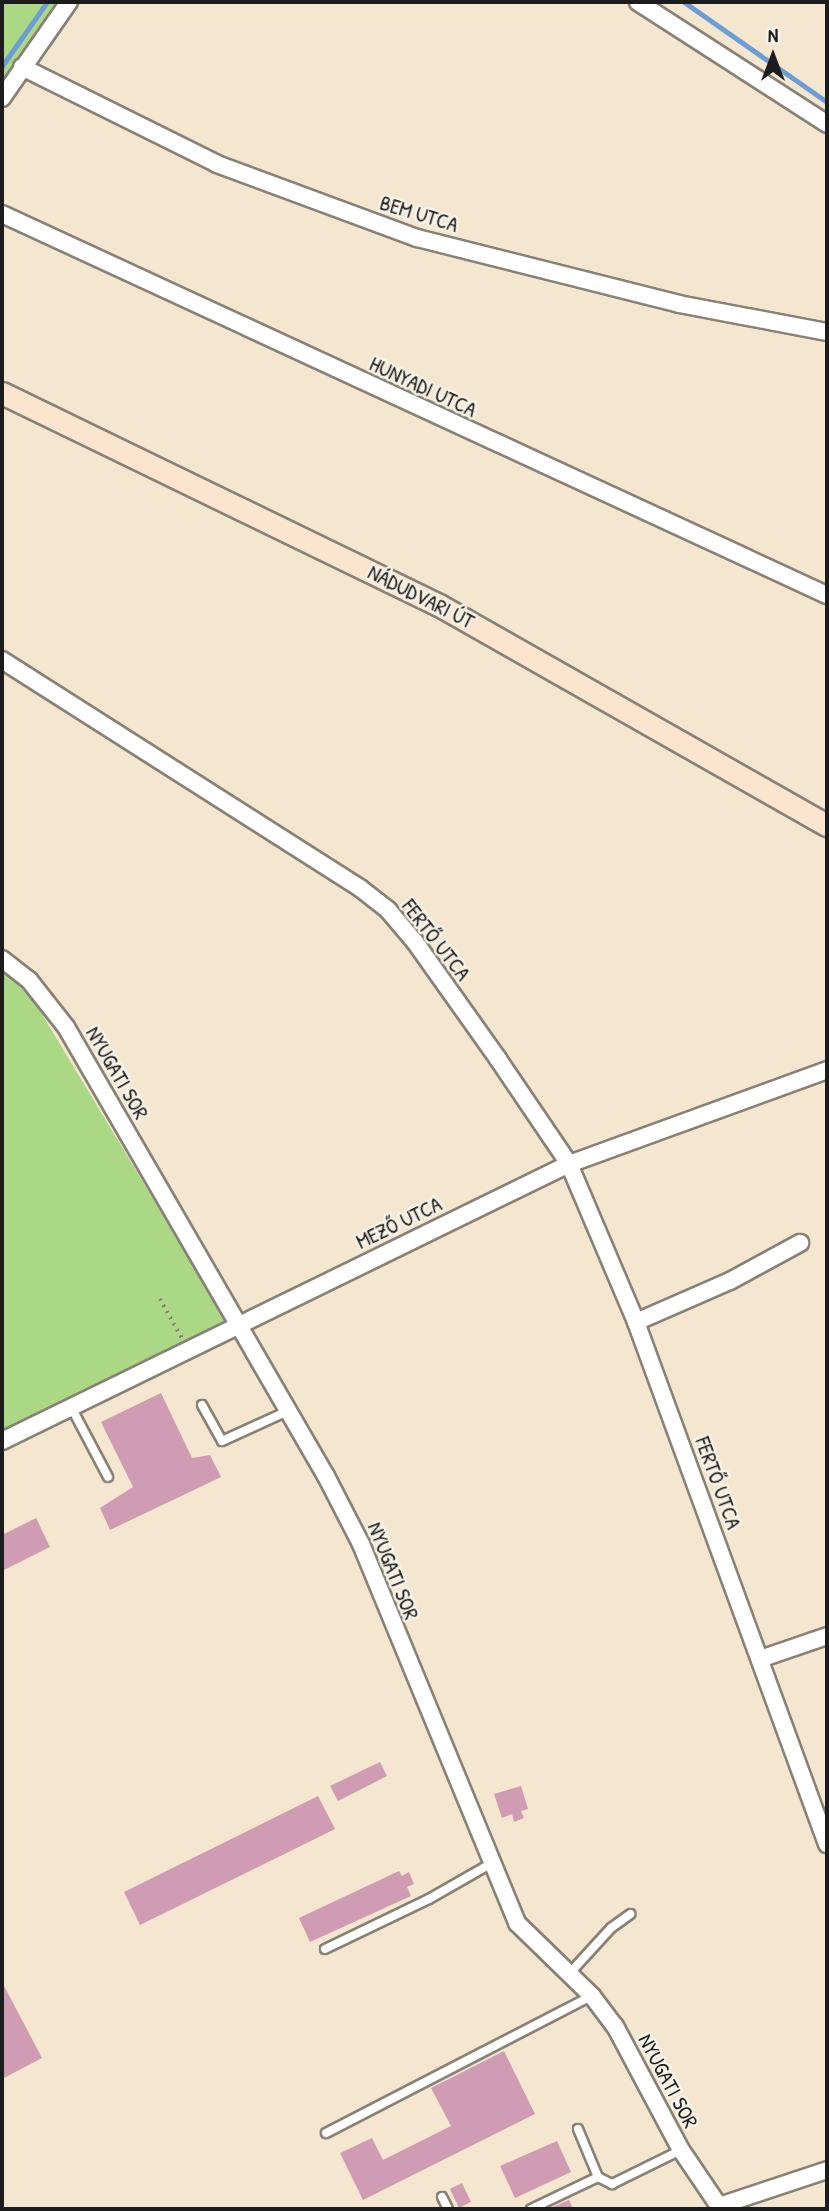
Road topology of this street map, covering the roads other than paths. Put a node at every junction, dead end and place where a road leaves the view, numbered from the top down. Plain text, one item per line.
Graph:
1 (69, 2) edge
2 (638, 2) edge
3 (22, 67) junction
4 (2, 98) edge
5 (827, 124) edge
6 (2, 214) edge
7 (827, 332) edge
8 (2, 393) edge
9 (827, 595) edge
10 (2, 660) edge
11 (827, 825) edge
12 (2, 959) edge
13 (827, 1070) edge
14 (569, 1164) junction
15 (800, 1243) dead end
16 (636, 1322) junction
17 (239, 1323) junction
18 (202, 1405) dead end
19 (71, 1407) junction
20 (290, 1410) junction
21 (2, 1441) edge
22 (108, 1478) dead end
23 (827, 1636) edge
24 (760, 1659) junction
25 (827, 1844) edge
26 (490, 1864) junction
27 (629, 1914) dead end
28 (326, 1949) dead end
29 (569, 1974) junction
30 (592, 1996) junction
31 (578, 2129) dead end
32 (326, 2133) dead end
33 (681, 2150) junction
34 (827, 2170) edge
35 (598, 2177) junction
36 (442, 2197) dead end
37 (720, 2207) edge
38 (448, 2209) edge
39 (531, 2209) edge

1 - 3 street
2 - 5 street
3 - 4 street
3 - 7 street, BEM UTCA
6 - 9 street, HUNYADI UTCA
8 - 11 main road, NÁDUDVARI ÚT
10 - 14 street, FERTŐ UTCA
12 - 17 street, NYUGATI SOR
13 - 14 street, MEZŐ UTCA
14 - 16 street, FERTŐ UTCA
14 - 17 street, MEZŐ UTCA
15 - 16 street
16 - 24 street, FERTŐ UTCA
17 - 19 street, MEZŐ UTCA
17 - 20 street, NYUGATI SOR
18 - 20 lane
19 - 21 street, MEZŐ UTCA
19 - 22 lane
20 - 26 street, NYUGATI SOR
23 - 24 street
24 - 25 street, FERTŐ UTCA
26 - 28 lane
26 - 29 street, NYUGATI SOR
27 - 29 lane
29 - 30 street, NYUGATI SOR
30 - 32 lane
30 - 33 street, NYUGATI SOR
31 - 35 lane
33 - 35 lane
33 - 37 street, NYUGATI SOR
34 - 37 street
35 - 39 lane
36 - 38 lane

